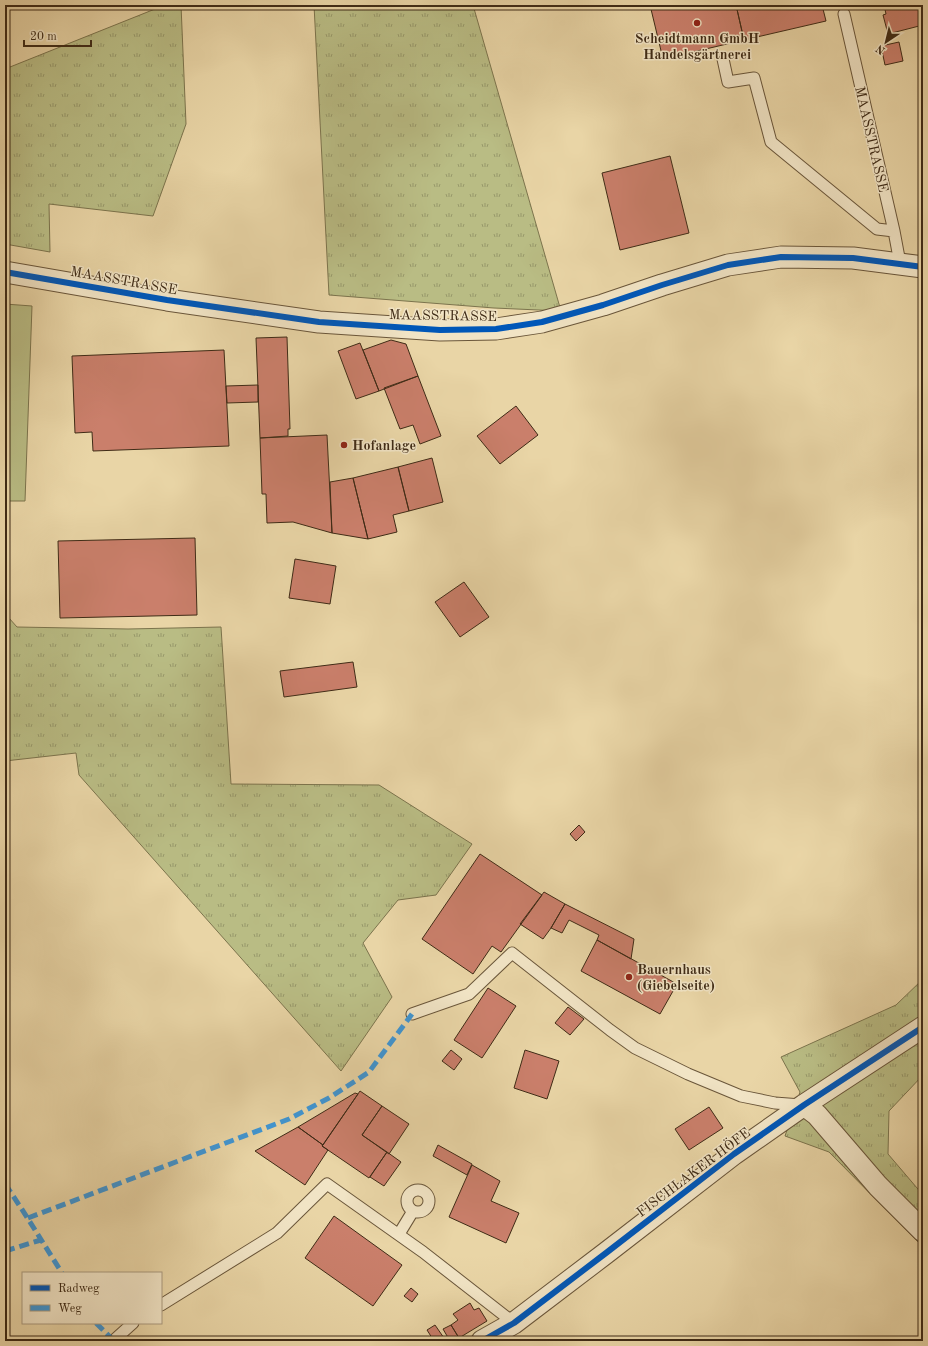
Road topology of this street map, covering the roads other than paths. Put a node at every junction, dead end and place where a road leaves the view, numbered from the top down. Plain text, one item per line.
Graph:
1 (844, 14) dead end
2 (723, 58) dead end
3 (894, 231) junction
4 (900, 263) junction
5 (923, 267) edge
6 (5, 272) edge
7 (412, 1014) dead end
8 (923, 1027) edge
9 (804, 1105) junction
10 (413, 1211) dead end
11 (923, 1231) edge
12 (399, 1234) junction
13 (162, 1304) edge
14 (514, 1323) junction
15 (132, 1324) edge
16 (113, 1340) edge
17 (482, 1341) edge

1 - 3 lane, MAASSTRASSE
2 - 3 lane
3 - 4 lane, MAASSTRASSE
4 - 5 street, MAASSTRASSE
4 - 6 street, MAASSTRASSE
7 - 9 lane
8 - 9 street, FISCHLAKER HÖFE
9 - 11 street
9 - 14 street, FISCHLAKER HÖFE
10 - 12 lane
12 - 13 lane
12 - 14 lane
14 - 17 street, FISCHLAKER HÖFE
15 - 16 lane

